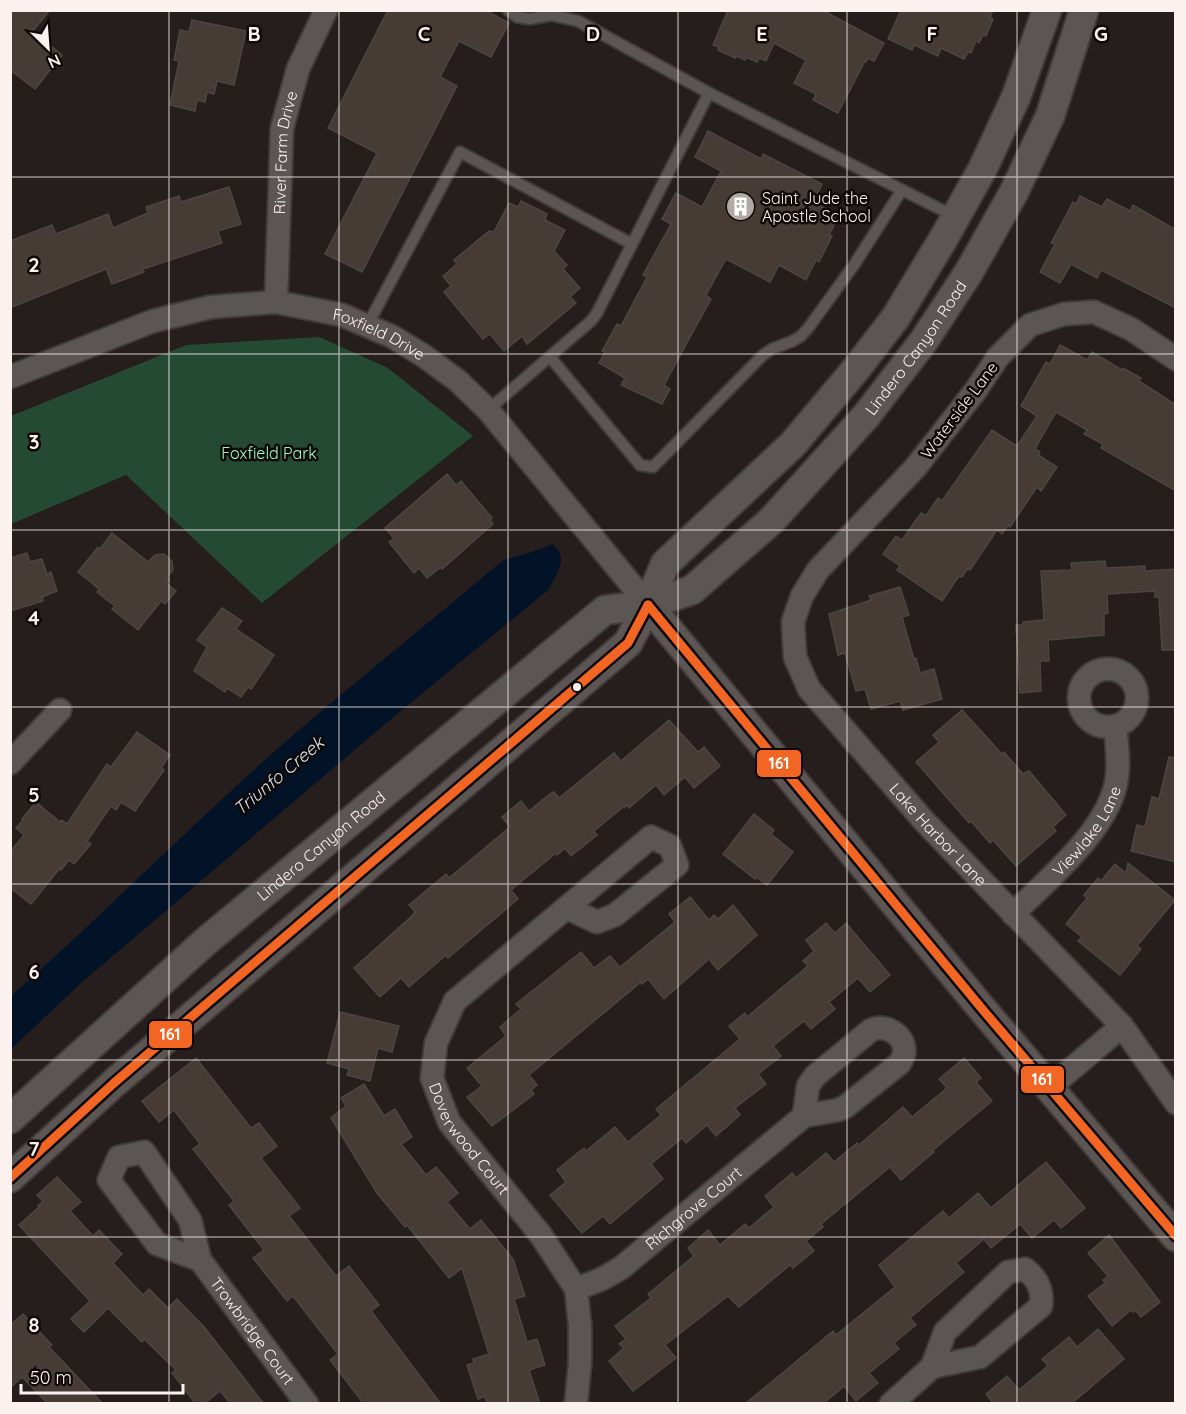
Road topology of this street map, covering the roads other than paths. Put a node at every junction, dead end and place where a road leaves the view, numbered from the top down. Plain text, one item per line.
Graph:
1 (326, 10) edge
2 (507, 10) edge
3 (1047, 10) edge
4 (1084, 10) edge
5 (709, 93) junction
6 (902, 190) junction
7 (956, 217) junction
8 (632, 244) junction
9 (276, 302) junction
10 (367, 326) junction
11 (550, 357) junction
12 (1176, 359) edge
13 (10, 377) edge
14 (488, 410) junction
15 (648, 605) junction
16 (793, 622) joint
17 (60, 710) dead end
18 (1114, 726) dead end
19 (10, 763) edge
20 (567, 908) junction
21 (1013, 914) junction
22 (1122, 1026) junction
23 (1048, 1088) junction
24 (1176, 1103) edge
25 (804, 1116) junction
26 (10, 1119) edge
27 (10, 1178) edge
28 (1176, 1237) edge
29 (200, 1260) junction
30 (576, 1289) junction
31 (932, 1367) junction
32 (307, 1404) edge
33 (576, 1404) edge
34 (891, 1404) edge

1 - 9 street, River Farm Drive
2 - 5 lane
3 - 7 street, Lindero Canyon Road
4 - 15 street, Lindero Canyon Road
5 - 6 lane
5 - 8 lane
6 - 7 lane
6 - 11 lane
7 - 15 street, Lindero Canyon Road
8 - 10 lane
8 - 11 lane
9 - 10 street, Foxfield Drive
9 - 13 street, Foxfield Drive
10 - 14 street, Foxfield Drive
11 - 14 lane
12 - 16 street, Waterside Lane
14 - 15 street, Foxfield Drive
15 - 23 street
15 - 26 street, Lindero Canyon Road
15 - 27 street, Lindero Canyon Road
16 - 21 street, Lake Harbor Lane
17 - 19 street
18 - 21 street, Viewlake Lane
20 - 20 street, Doverwood Court
20 - 30 street, Doverwood Court
21 - 22 street, Lake Harbor Lane
22 - 23 street
22 - 24 street, Lake Harbor Lane
23 - 28 street
25 - 25 street, Richgrove Court
25 - 30 street, Richgrove Court
29 - 29 street, Trowbridge Court
29 - 32 street, Trowbridge Court
30 - 33 street, Doverwood Court
31 - 31 street
31 - 34 street

